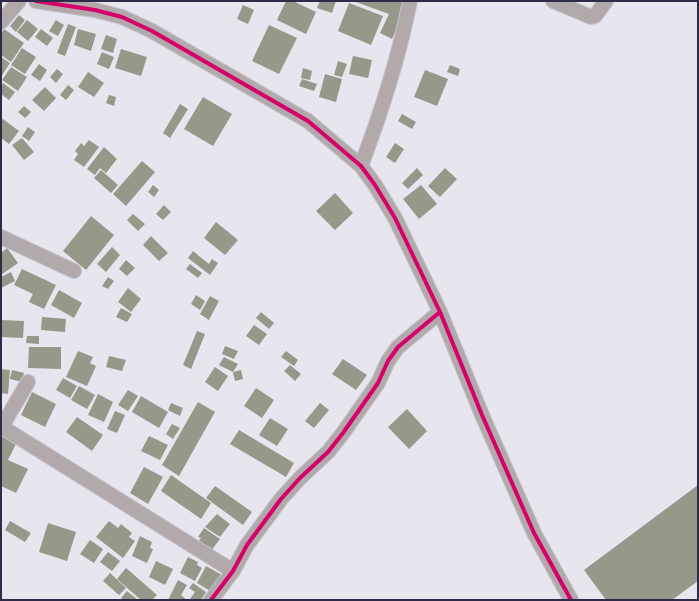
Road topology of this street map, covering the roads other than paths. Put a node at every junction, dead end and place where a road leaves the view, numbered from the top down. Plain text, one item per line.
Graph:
1 (20, 1) edge
2 (36, 1) edge
3 (410, 1) edge
4 (553, 1) edge
5 (606, 1) edge
6 (1, 22) edge
7 (361, 166) junction
8 (1, 237) edge
9 (74, 272) dead end
10 (440, 312) junction
11 (28, 382) dead end
12 (1, 427) edge
13 (233, 571) junction
14 (211, 600) edge
15 (571, 600) edge

1 - 6 street
2 - 7 street
3 - 7 street
4 - 5 street
7 - 10 street
8 - 9 street
10 - 13 street
10 - 15 street
11 - 12 street
12 - 13 street
13 - 14 street

